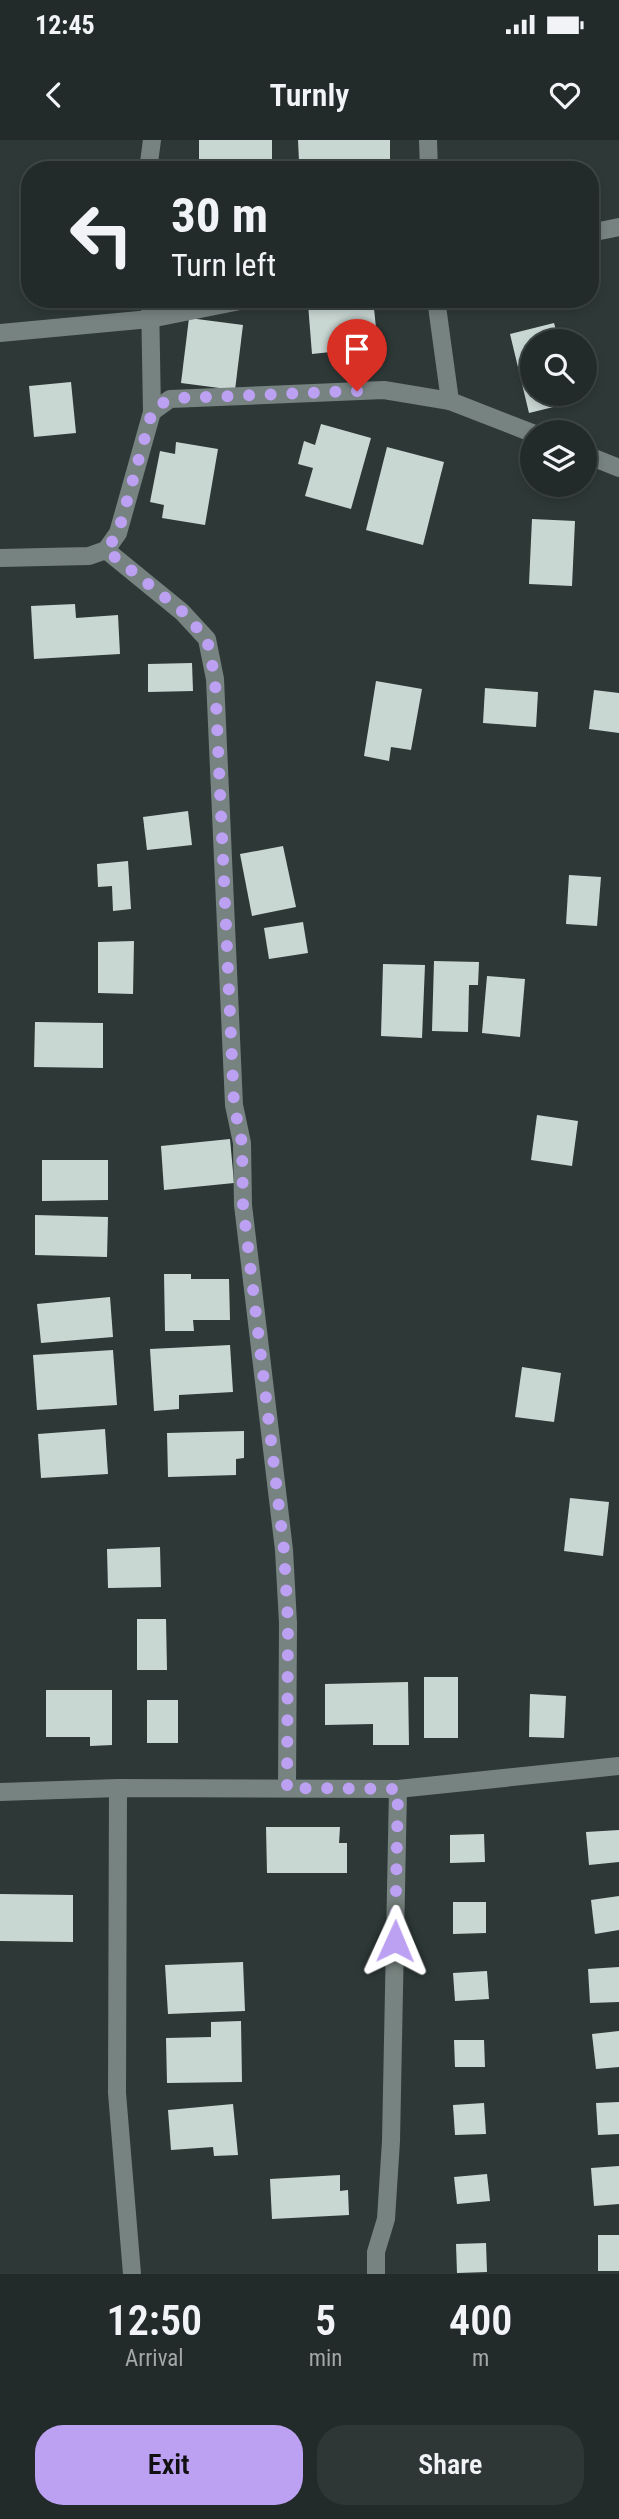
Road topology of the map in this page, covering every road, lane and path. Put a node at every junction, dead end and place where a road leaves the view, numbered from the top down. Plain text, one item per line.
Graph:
1 (152, 140) edge
2 (428, 140) edge
3 (149, 161) edge
4 (429, 161) edge
5 (619, 227) edge
6 (599, 231) edge
7 (150, 308) edge
8 (205, 308) edge
9 (437, 308) edge
10 (150, 319) junction
11 (0, 333) edge
12 (450, 401) junction
13 (152, 412) junction
14 (520, 428) edge
15 (597, 459) edge
16 (619, 468) edge
17 (106, 550) junction
18 (0, 558) edge
19 (619, 1766) edge
20 (118, 1788) junction
21 (287, 1788) junction
22 (398, 1789) junction
23 (0, 1792) edge
24 (132, 2274) edge
25 (376, 2274) edge

1 - 3 street
2 - 4 street
5 - 6 street
7 - 10 street
8 - 10 street
9 - 12 street
10 - 11 street
10 - 13 street
12 - 13 street
12 - 14 street
13 - 17 street
15 - 16 street
17 - 18 street
17 - 21 street
19 - 22 street
20 - 21 street
20 - 23 street
20 - 24 street
21 - 22 street
22 - 25 street

